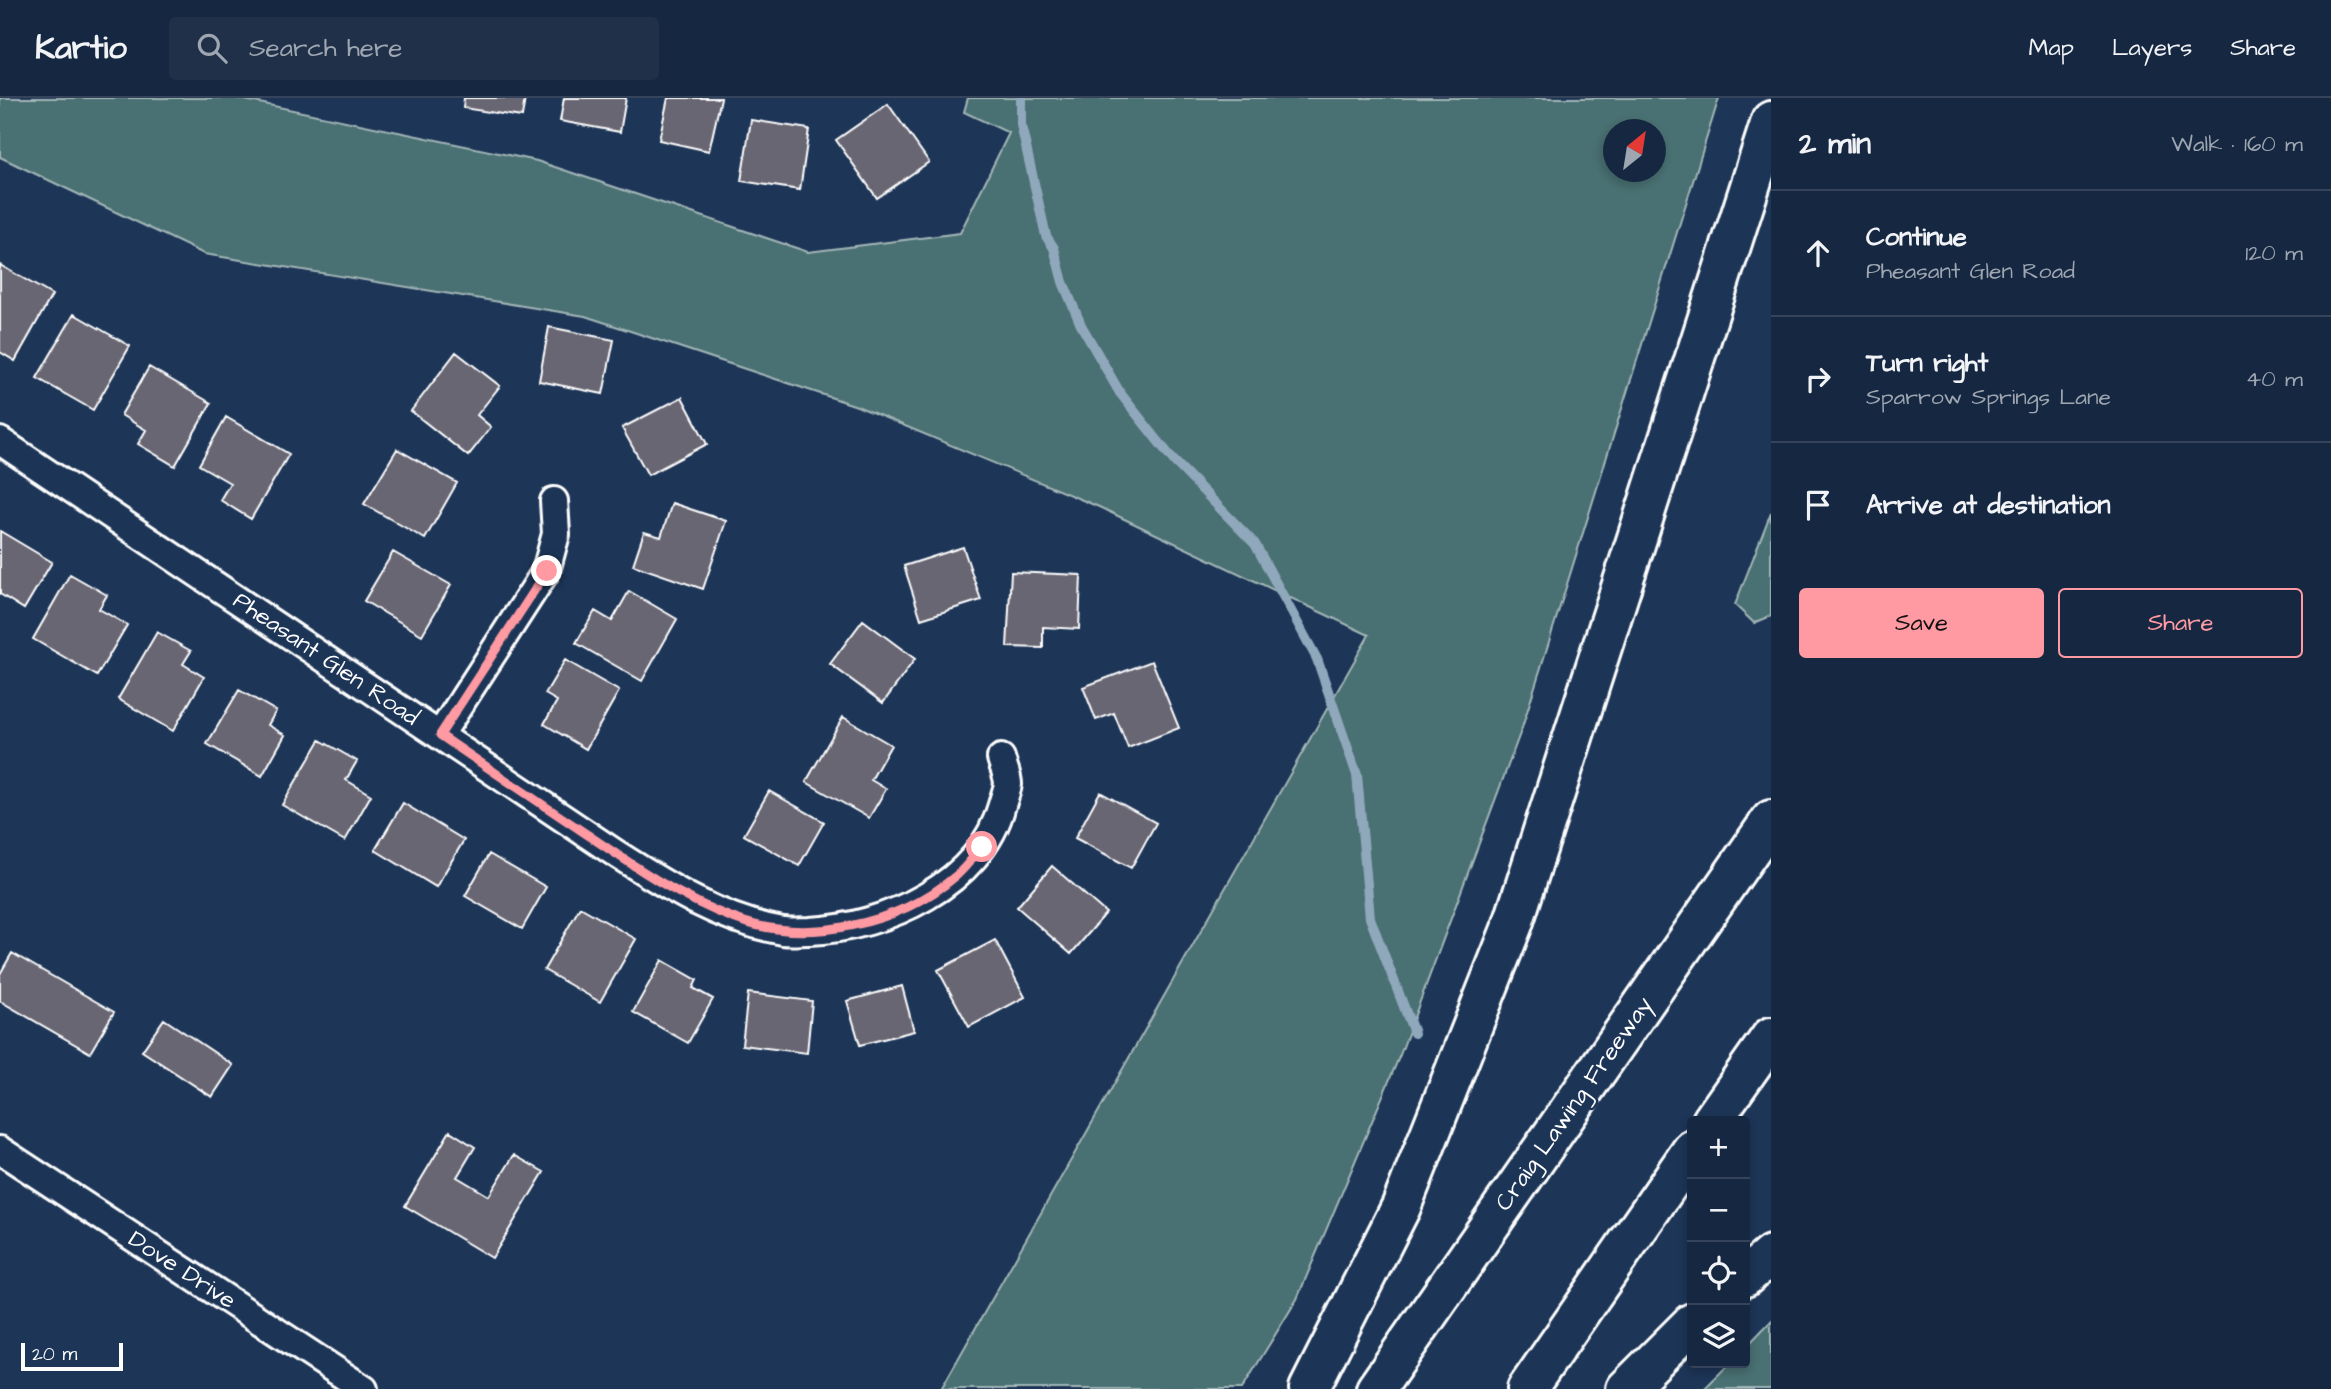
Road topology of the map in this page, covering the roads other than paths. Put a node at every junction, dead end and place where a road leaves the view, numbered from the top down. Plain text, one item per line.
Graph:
1 (1771, 121) edge
2 (0, 441) edge
3 (554, 501) dead end
4 (440, 735) junction
5 (1001, 758) dead end
6 (1771, 820) edge
7 (1771, 1037) edge
8 (1716, 1116) edge
9 (0, 1150) edge
10 (1687, 1157) edge
11 (1771, 1255) edge
12 (1750, 1273) edge
13 (1687, 1328) edge
14 (365, 1389) edge
15 (1309, 1389) edge
16 (1376, 1389) edge
17 (1527, 1389) edge
18 (1626, 1389) edge

1 - 15 highway
2 - 4 street, Pheasant Glen Road
3 - 4 street
4 - 5 street, Pheasant Glen Road
6 - 16 highway, Craig Lawing Freeway
7 - 8 highway
9 - 14 street, Dove Drive
10 - 17 highway
11 - 12 highway
13 - 18 highway

